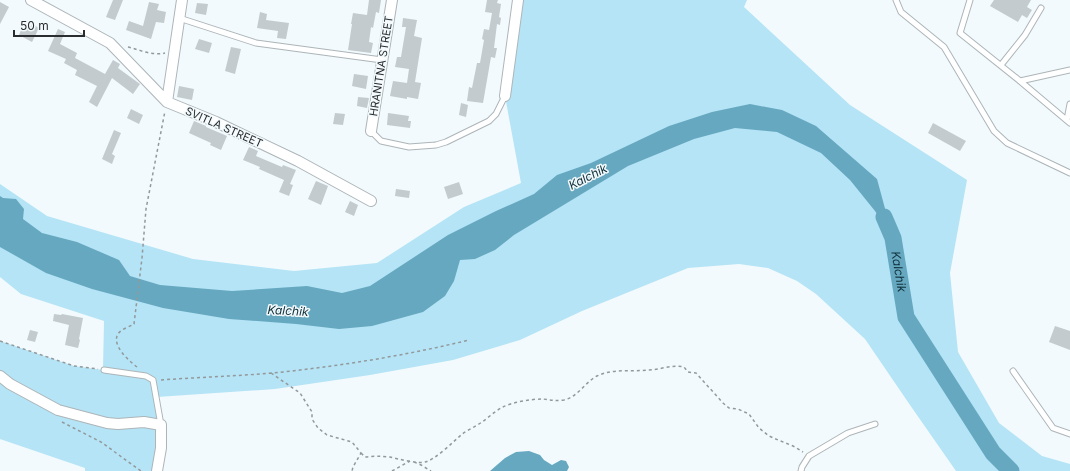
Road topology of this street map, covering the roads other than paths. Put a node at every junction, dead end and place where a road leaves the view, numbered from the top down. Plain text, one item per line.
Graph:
1 (31, 0) edge
2 (182, 0) edge
3 (392, 0) edge
4 (518, 0) edge
5 (896, 0) edge
6 (970, 0) edge
7 (1041, 8) dead end
8 (179, 18) junction
9 (382, 60) junction
10 (1001, 66) junction
11 (1070, 70) edge
12 (1020, 81) junction
13 (505, 96) joint
14 (167, 102) junction
15 (1070, 104) edge
16 (1068, 122) edge
17 (371, 131) joint
18 (1070, 173) edge
19 (371, 201) dead end
20 (104, 370) road end
21 (1013, 371) dead end
22 (0, 376) edge
23 (875, 424) dead end
24 (161, 425) junction
25 (1070, 434) edge
26 (157, 471) edge
27 (801, 471) edge

1 - 14 street
2 - 8 street
3 - 9 street, HRANITNA STREET
4 - 13 street
5 - 18 lane
6 - 10 lane
7 - 10 lane
8 - 9 lane
8 - 14 street
9 - 17 street, HRANITNA STREET
10 - 12 lane
11 - 12 lane
12 - 16 lane
13 - 17 lane
14 - 19 street, SVITLA STREET
15 - 16 lane
20 - 24 lane
21 - 25 lane
22 - 24 street
23 - 27 lane
24 - 26 street

